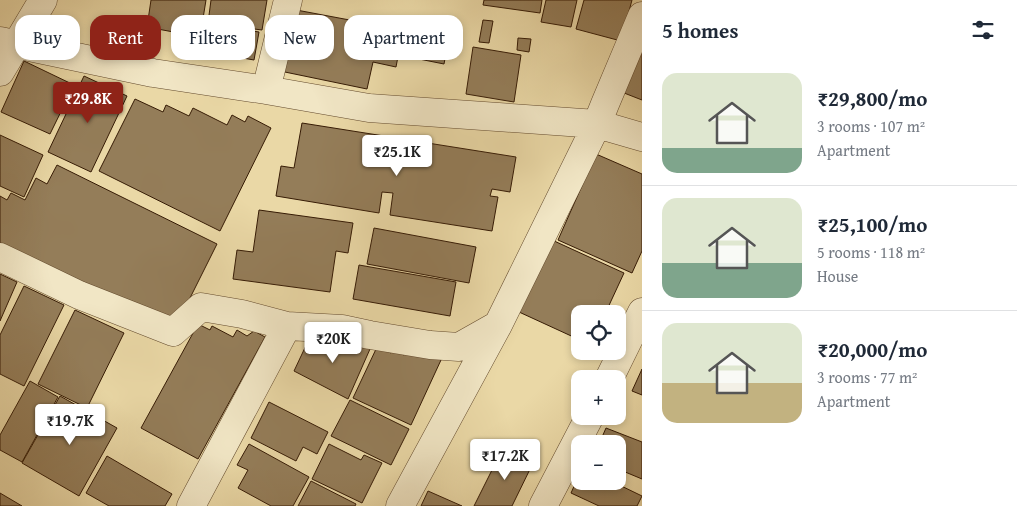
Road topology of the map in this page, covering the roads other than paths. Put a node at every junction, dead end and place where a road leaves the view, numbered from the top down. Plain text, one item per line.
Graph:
1 (43, 0) edge
2 (288, 0) edge
3 (642, 16) edge
4 (8, 43) edge
5 (0, 72) edge
6 (266, 90) junction
7 (597, 124) junction
8 (642, 137) edge
9 (0, 257) edge
10 (642, 312) edge
11 (498, 325) junction
12 (286, 326) junction
13 (613, 370) edge
14 (585, 425) edge
15 (191, 506) edge
16 (400, 506) edge
17 (543, 506) edge

1 - 4 street
2 - 6 street
3 - 7 street
4 - 5 street
4 - 6 street
6 - 7 street
7 - 8 street
7 - 11 street
9 - 12 street
10 - 13 street
11 - 12 street
11 - 16 street
12 - 15 street
14 - 17 street

